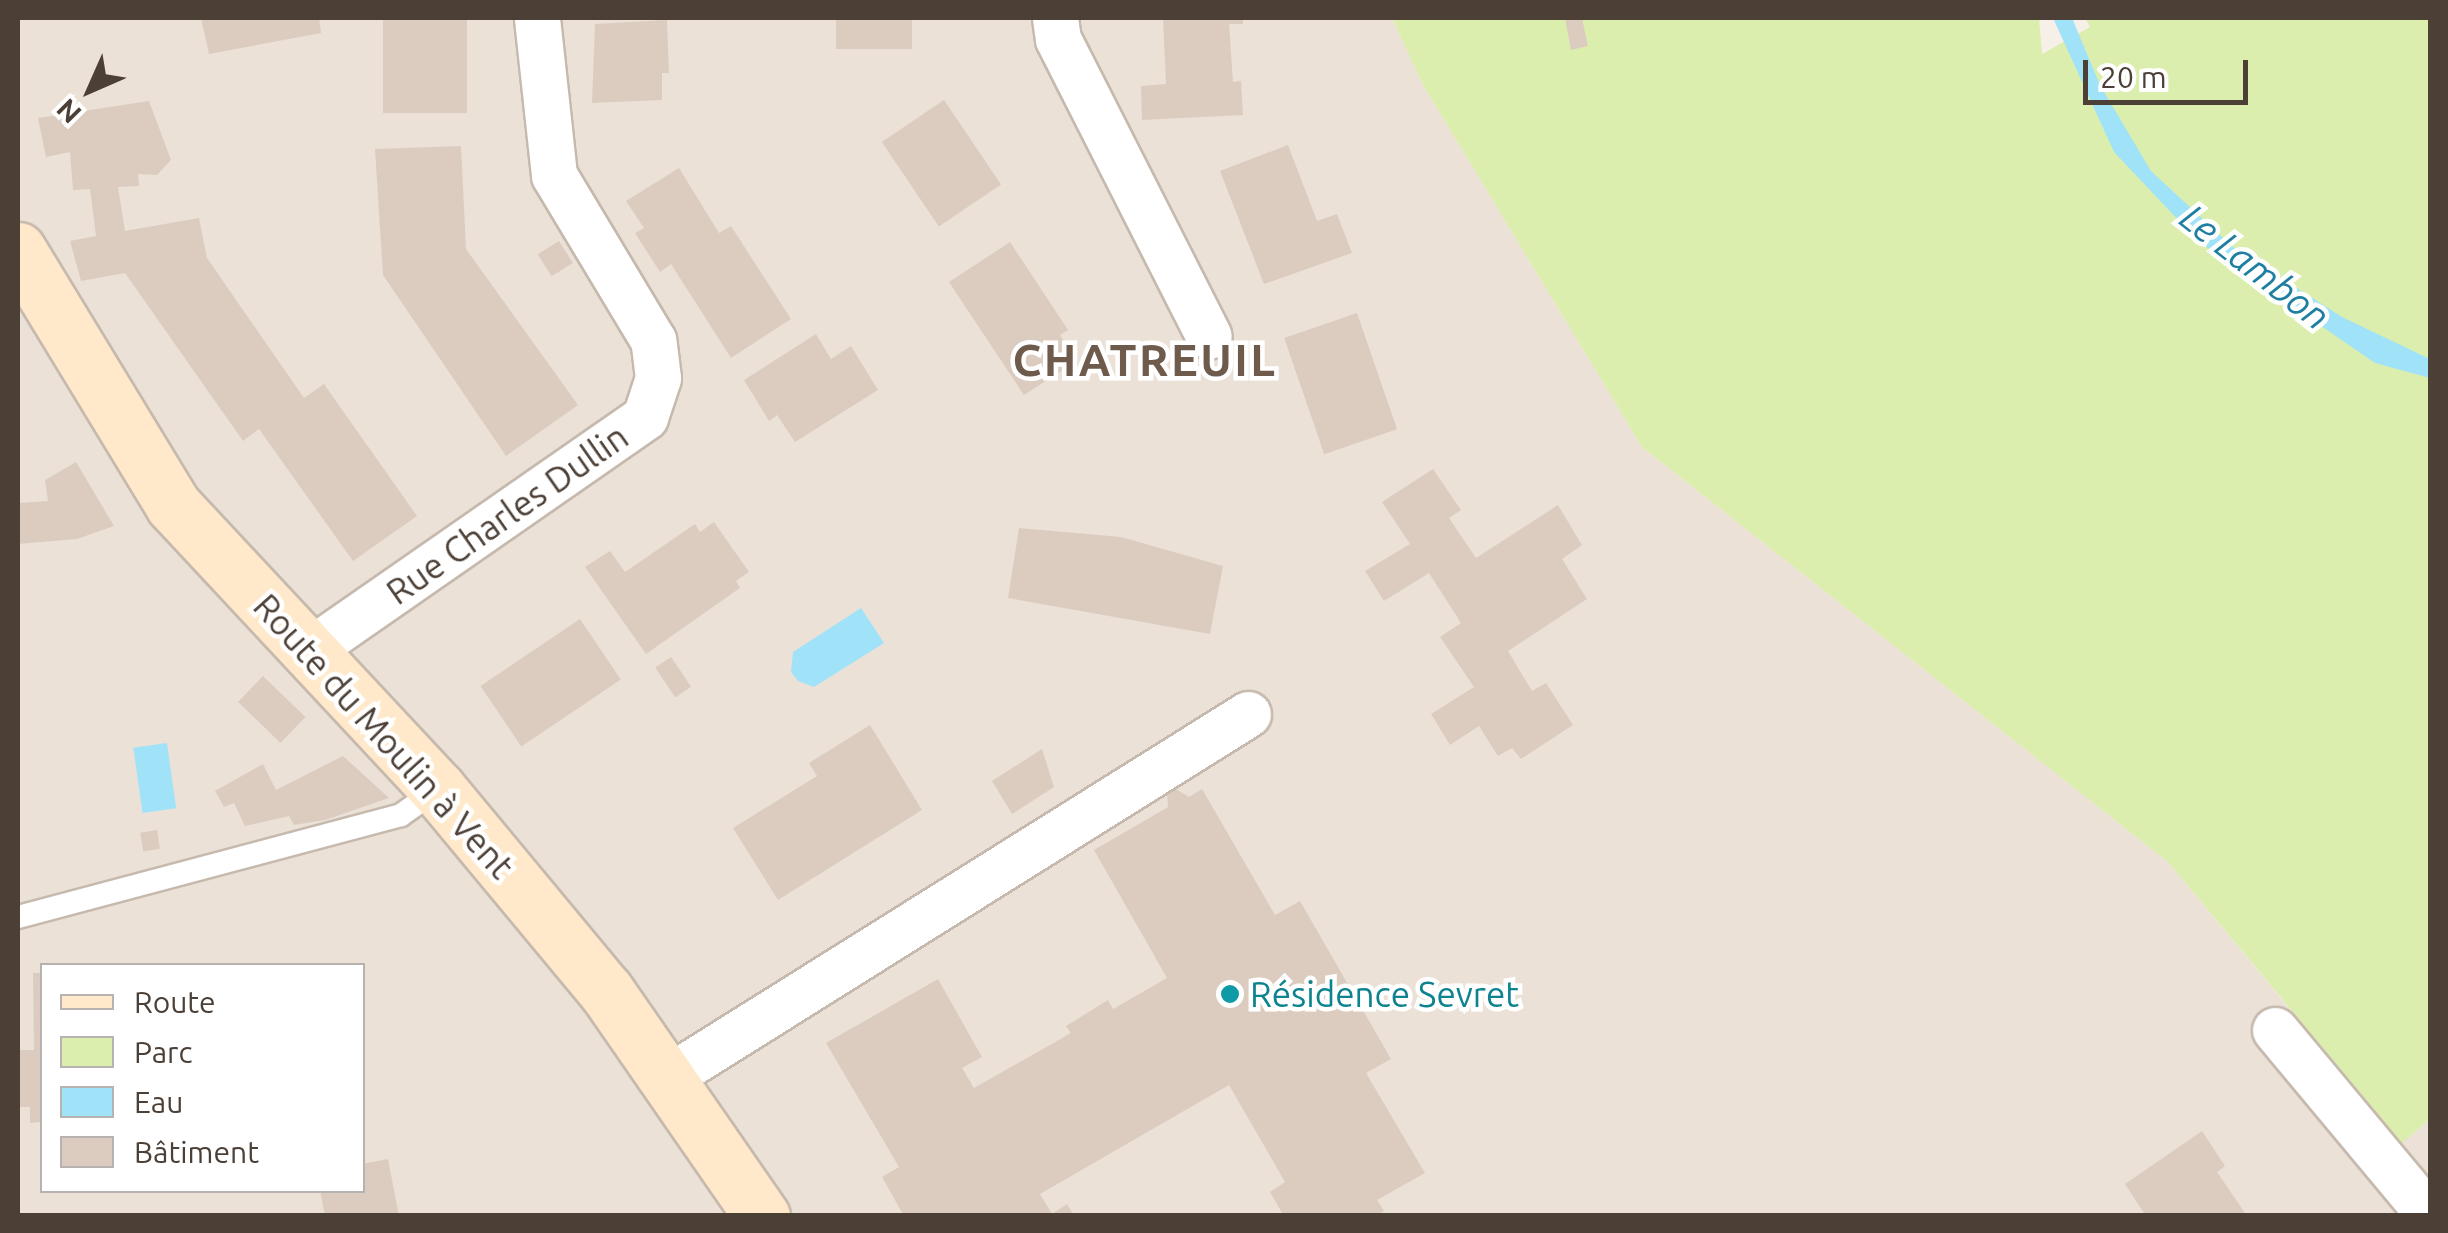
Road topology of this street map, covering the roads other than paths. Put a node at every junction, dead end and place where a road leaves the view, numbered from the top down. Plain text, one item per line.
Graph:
1 (537, 18) edge
2 (1056, 18) edge
3 (18, 250) edge
4 (1209, 336) dead end
5 (310, 650) junction
6 (1248, 714) dead end
7 (438, 789) junction
8 (18, 916) edge
9 (2275, 1030) dead end
10 (670, 1076) junction
11 (762, 1216) edge
12 (2430, 1216) edge

1 - 5 street, Rue Charles Dullin
2 - 4 street
3 - 5 street, Route du Moulin à Vent
5 - 7 street, Route du Moulin à Vent
6 - 10 street
7 - 8 lane
7 - 10 street, Route du Moulin à Vent
9 - 12 street
10 - 11 street, Route du Moulin à Vent

